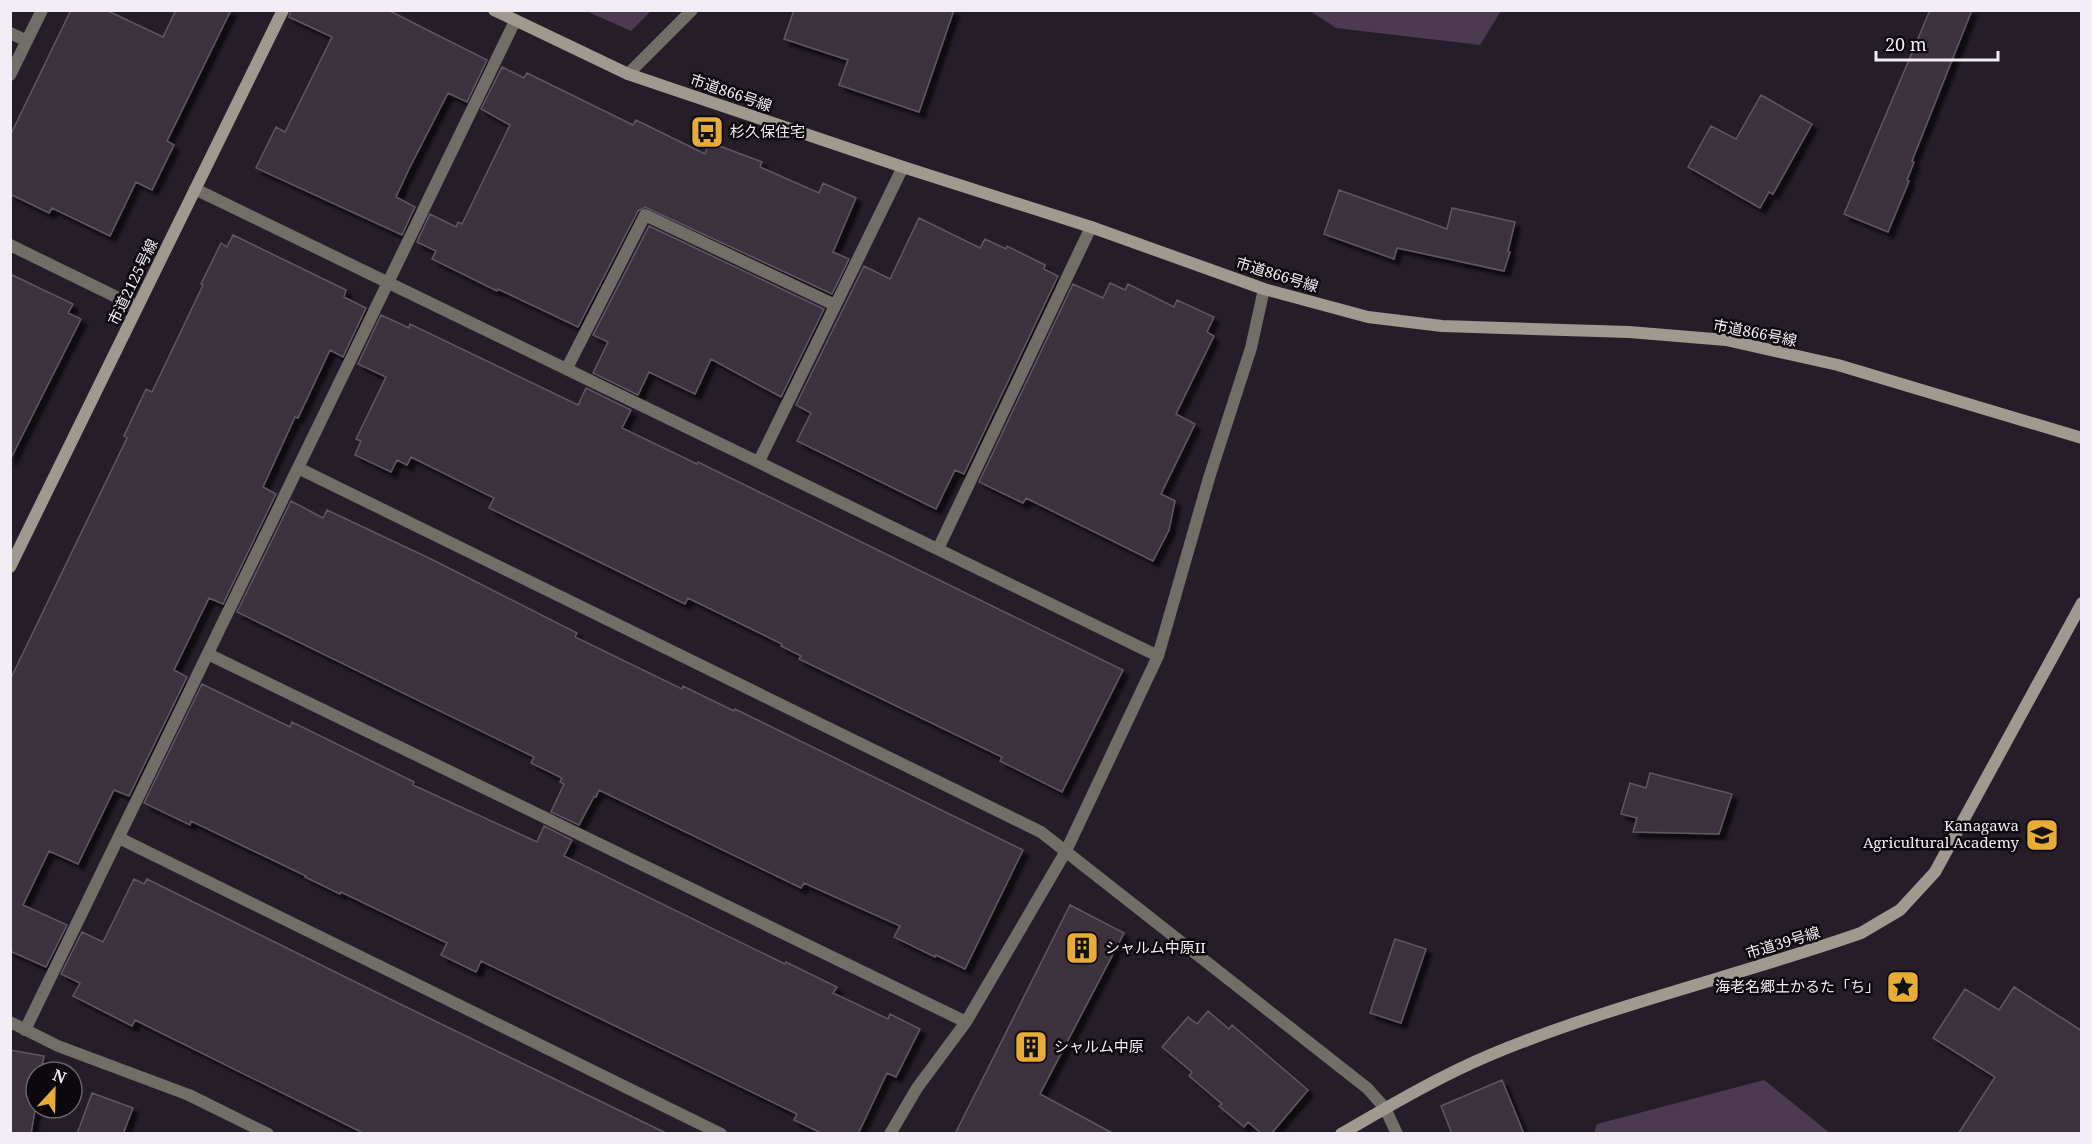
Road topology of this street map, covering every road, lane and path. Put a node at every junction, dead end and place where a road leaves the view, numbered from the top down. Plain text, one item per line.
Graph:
1 (42, 10) edge
2 (283, 10) edge
3 (494, 10) edge
4 (692, 10) edge
5 (515, 21) junction
6 (10, 33) edge
7 (27, 41) junction
8 (628, 74) junction
9 (10, 75) edge
10 (903, 167) junction
11 (195, 189) junction
12 (1091, 227) junction
13 (10, 245) edge
14 (388, 282) junction
15 (1264, 288) junction
16 (835, 305) junction
17 (137, 307) junction
18 (567, 368) junction
19 (2082, 438) edge
20 (759, 461) junction
21 (298, 468) junction
22 (938, 549) junction
23 (10, 567) edge
24 (2082, 603) edge
25 (208, 654) junction
26 (1158, 656) junction
27 (119, 838) junction
28 (1066, 851) junction
29 (10, 1022) edge
30 (966, 1022) junction
31 (25, 1030) junction
32 (1385, 1108) junction
33 (268, 1134) edge
34 (721, 1134) edge
35 (890, 1134) edge
36 (1341, 1134) edge
37 (1396, 1134) edge

1 - 7 street
2 - 11 street, 市道2125号線
3 - 5 street, 市道866号線
4 - 8 street
5 - 8 street, 市道866号線
5 - 14 street
6 - 7 street
7 - 9 street
8 - 10 street, 市道866号線
10 - 12 street, 市道866号線
10 - 16 street
11 - 14 street
11 - 17 street, 市道2125号線
12 - 15 street, 市道866号線
12 - 22 street
13 - 17 street
14 - 18 street
14 - 21 street
15 - 19 street, 市道866号線
15 - 26 street
16 - 18 street
16 - 20 street
17 - 23 street, 市道2125号線
18 - 20 street
20 - 22 street
21 - 25 street
21 - 28 street
22 - 26 street
24 - 32 street, 市道39号線
25 - 27 street
25 - 30 street
26 - 28 street
27 - 31 street
27 - 34 street
28 - 30 street
28 - 32 street
29 - 31 street
30 - 35 street
31 - 33 street
32 - 36 street, 市道39号線
32 - 37 street

